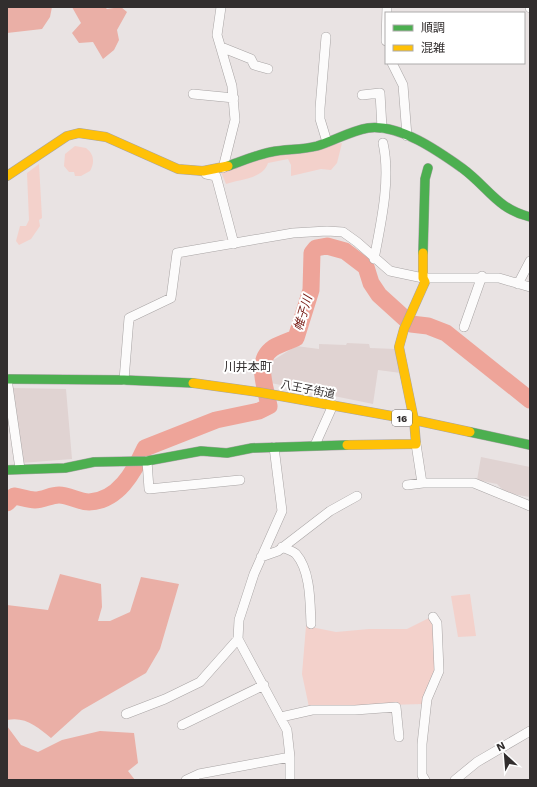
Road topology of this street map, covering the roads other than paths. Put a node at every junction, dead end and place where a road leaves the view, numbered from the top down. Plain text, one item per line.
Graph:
1 (221, 7) edge
2 (326, 37) dead end
3 (221, 47) junction
4 (392, 64) edge
5 (268, 69) dead end
6 (193, 94) dead end
7 (362, 95) dead end
8 (234, 98) junction
9 (382, 128) junction
10 (407, 136) junction
11 (327, 142) junction
12 (383, 143) dead end
13 (223, 168) junction
14 (428, 168) dead end
15 (200, 171) junction
16 (7, 176) edge
17 (530, 217) edge
18 (234, 244) junction
19 (374, 259) junction
20 (530, 261) edge
21 (482, 276) junction
22 (423, 278) junction
23 (518, 284) junction
24 (530, 287) edge
25 (464, 327) dead end
26 (7, 379) edge
27 (124, 380) junction
28 (333, 405) junction
29 (414, 420) junction
30 (416, 444) junction
31 (315, 445) junction
32 (530, 445) edge
33 (274, 447) junction
34 (147, 461) junction
35 (20, 469) junction
36 (7, 470) edge
37 (240, 480) dead end
38 (423, 484) junction
39 (407, 485) dead end
40 (357, 496) dead end
41 (530, 506) edge
42 (282, 547) junction
43 (260, 557) junction
44 (433, 617) dead end
45 (311, 624) dead end
46 (238, 638) junction
47 (264, 685) junction
48 (126, 714) dead end
49 (281, 717) junction
50 (182, 726) dead end
51 (530, 731) edge
52 (399, 737) dead end
53 (290, 757) junction
54 (186, 780) edge
55 (290, 780) edge
56 (425, 780) edge
57 (455, 780) edge

1 - 3 street
2 - 11 street
3 - 5 street
3 - 8 street
4 - 10 street
6 - 8 street
7 - 9 street
8 - 13 street
9 - 10 main road
9 - 11 main road
10 - 17 main road
11 - 13 main road
12 - 19 street
13 - 15 main road
14 - 22 main road
15 - 16 main road
15 - 18 street
18 - 19 street
18 - 27 street
19 - 22 street
20 - 23 street
21 - 22 street
21 - 23 street
21 - 25 street
22 - 29 main road
23 - 24 street
26 - 27 main road, 八王子街道 / 16
26 - 35 street
27 - 28 main road, 八王子街道 / 16
28 - 29 main road, 八王子街道 / 16
28 - 31 street
29 - 30 main road
29 - 32 main road, 八王子街道 / 16
30 - 31 main road
30 - 38 street
31 - 33 main road
33 - 34 main road
33 - 43 street
34 - 35 main road
34 - 37 street
35 - 36 main road
38 - 39 street
38 - 41 street
40 - 42 street
42 - 43 street
42 - 45 street
43 - 46 street
44 - 56 street
46 - 47 street
46 - 48 street
47 - 49 street
47 - 50 street
49 - 52 street
49 - 53 street
51 - 57 street
53 - 54 street
53 - 55 street

